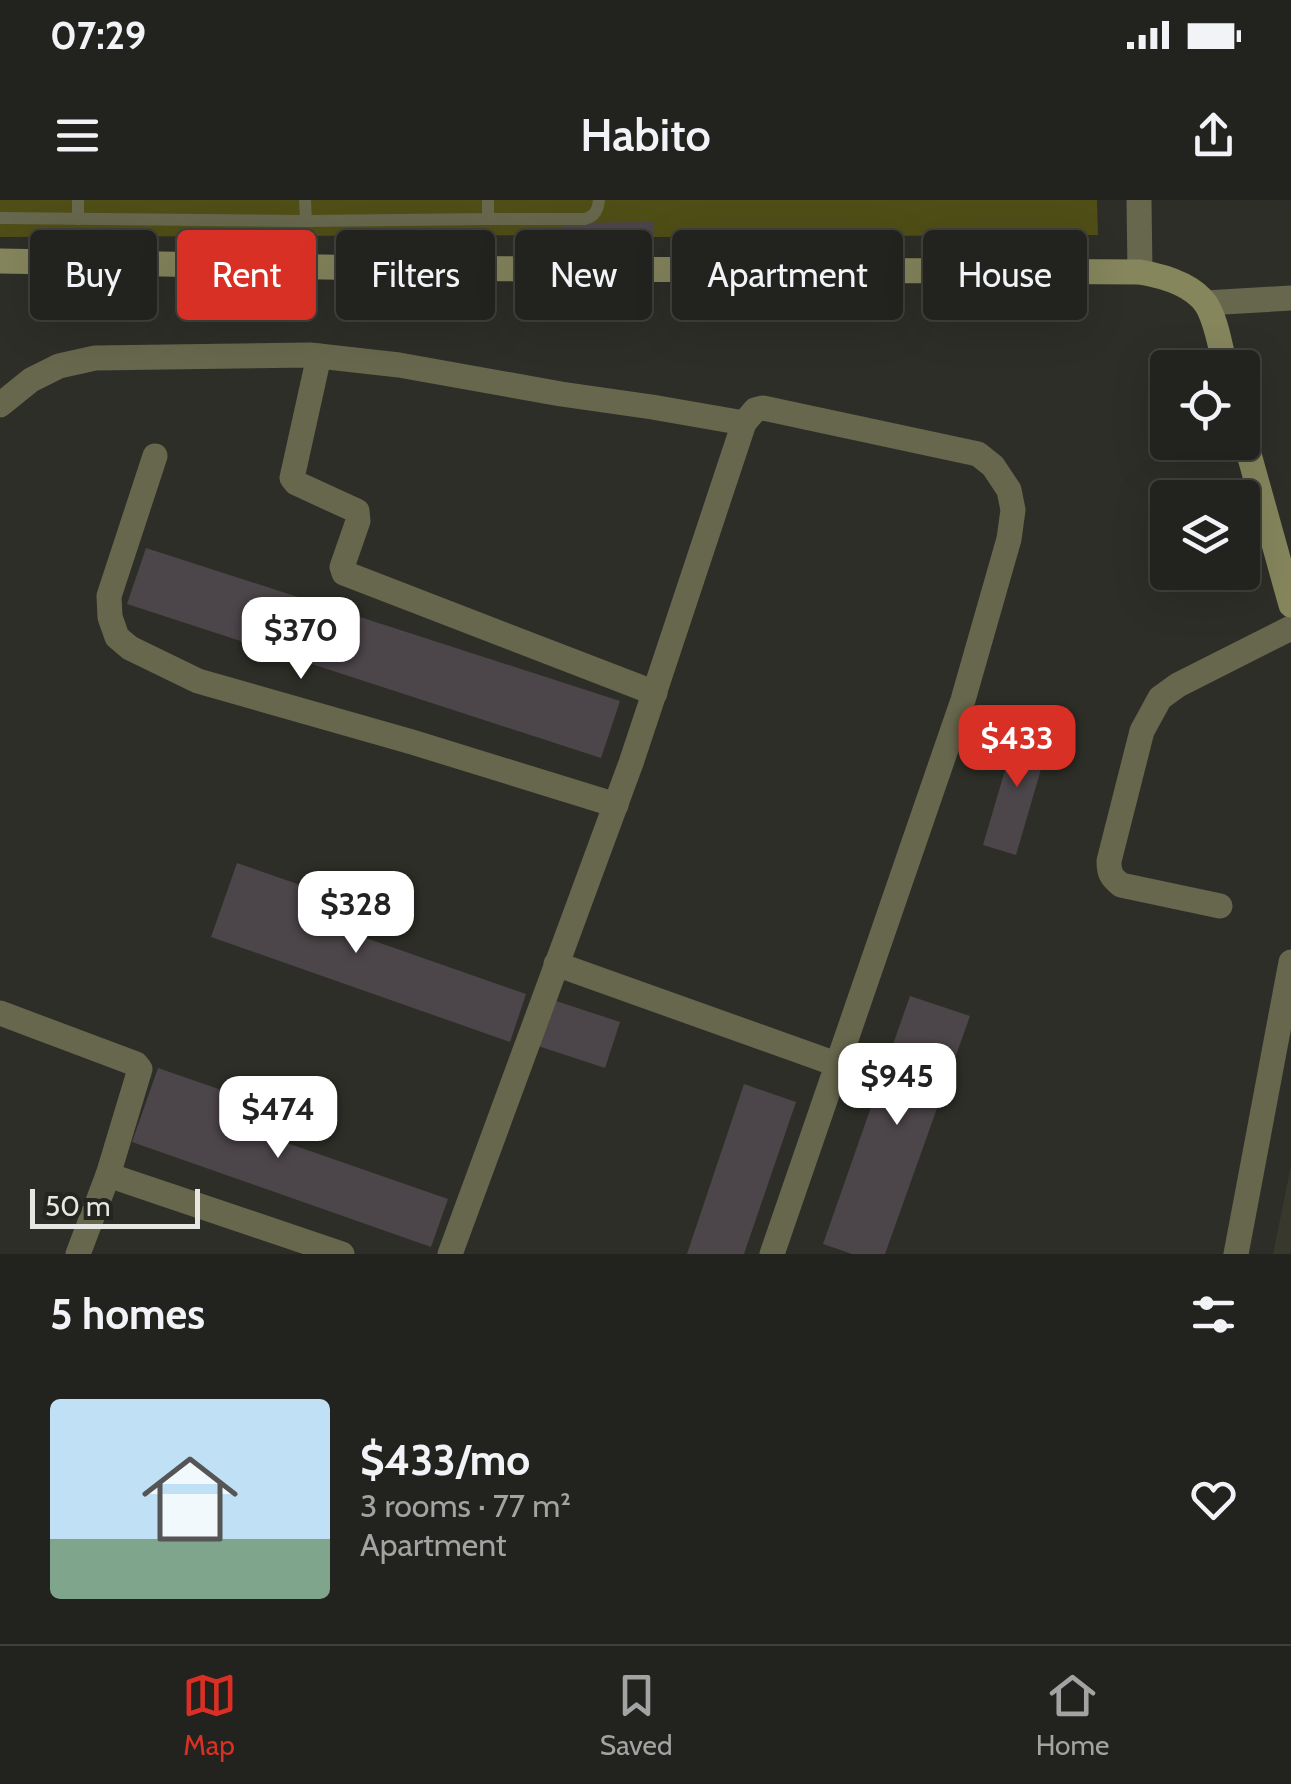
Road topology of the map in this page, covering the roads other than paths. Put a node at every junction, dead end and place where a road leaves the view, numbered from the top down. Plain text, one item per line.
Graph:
1 (78, 200) edge
2 (305, 200) edge
3 (488, 200) edge
4 (599, 200) edge
5 (1139, 200) edge
6 (0, 218) edge
7 (488, 218) junction
8 (78, 219) junction
9 (306, 221) junction
10 (0, 261) edge
11 (1140, 272) junction
12 (1291, 298) edge
13 (1206, 303) junction
14 (1220, 350) edge
15 (319, 356) junction
16 (0, 405) edge
17 (744, 423) junction
18 (156, 456) dead end
19 (1251, 460) edge
20 (1291, 605) edge
21 (1291, 628) edge
22 (655, 693) junction
23 (616, 806) junction
24 (1220, 906) dead end
25 (1291, 962) edge
26 (556, 964) junction
27 (0, 1012) edge
28 (836, 1064) junction
29 (108, 1175) junction
30 (78, 1254) edge
31 (342, 1254) edge
32 (450, 1254) edge
33 (772, 1254) edge
34 (1236, 1254) edge

1 - 8 lane
2 - 9 lane
3 - 7 lane
4 - 7 lane
5 - 11 street
6 - 8 lane
7 - 9 lane
8 - 9 lane
10 - 11 main road
11 - 13 main road
12 - 13 street
13 - 14 main road
15 - 16 street
15 - 17 street
15 - 22 street
17 - 22 street
17 - 28 street
18 - 23 street
19 - 20 main road
21 - 24 street
22 - 23 street
23 - 26 street
25 - 34 street
26 - 28 street
26 - 32 street
27 - 29 street
28 - 33 street
29 - 30 street
29 - 31 street

